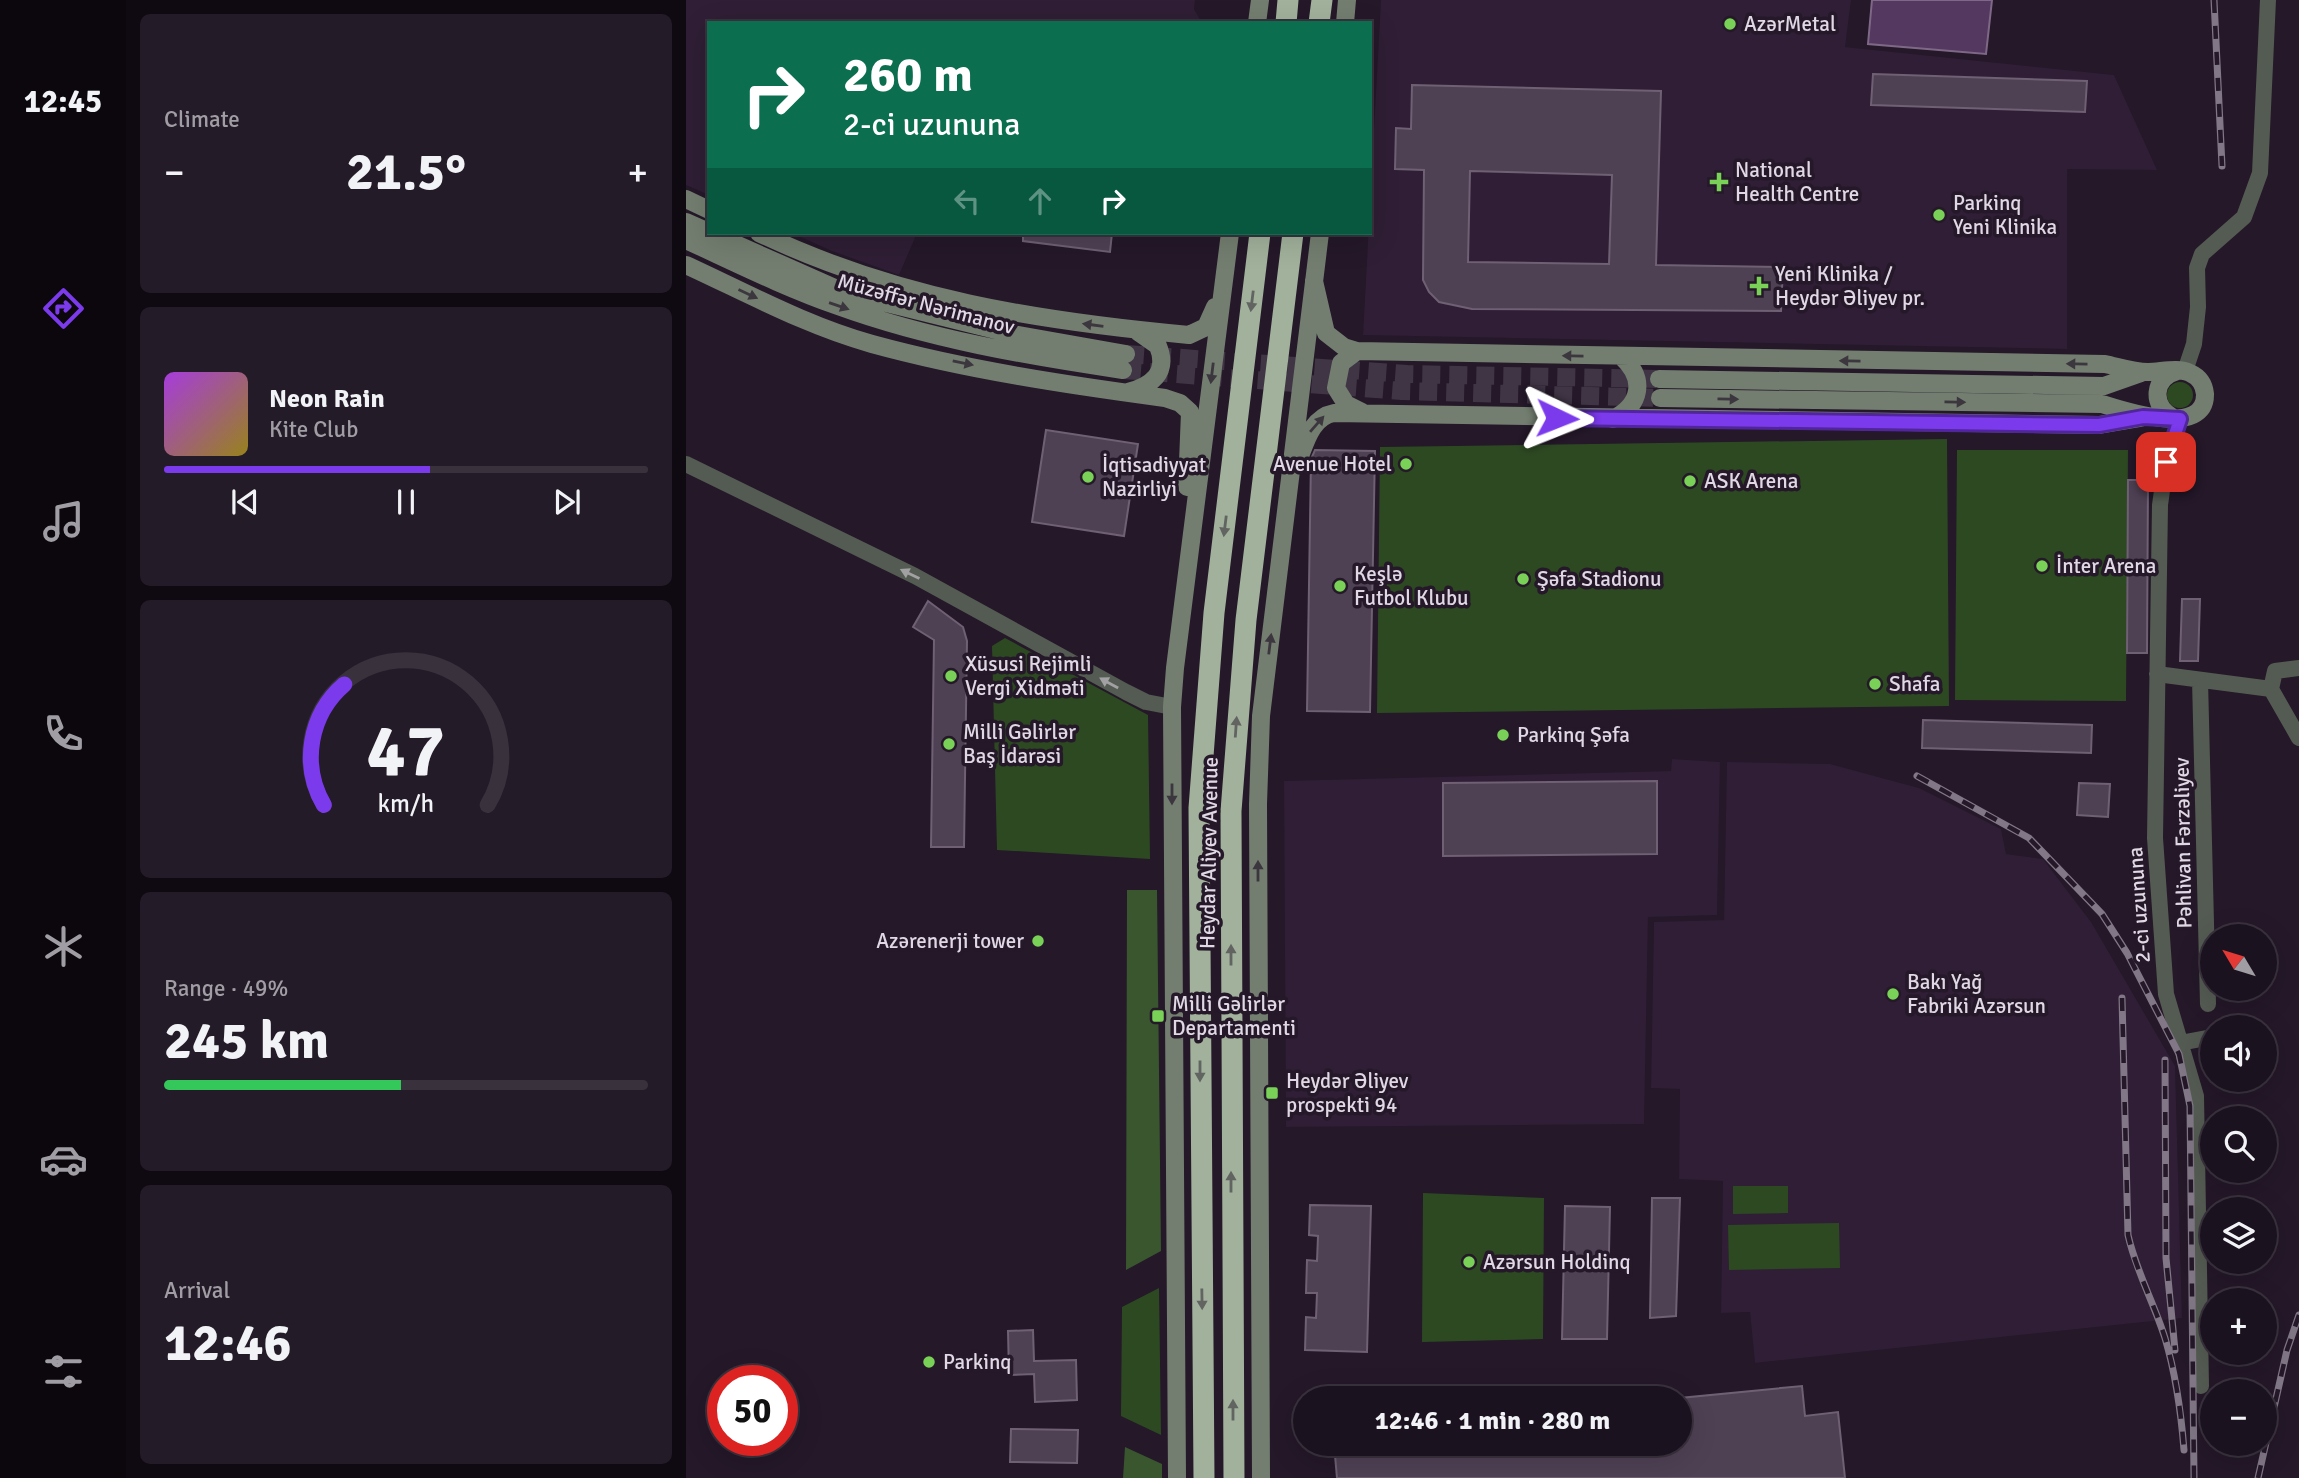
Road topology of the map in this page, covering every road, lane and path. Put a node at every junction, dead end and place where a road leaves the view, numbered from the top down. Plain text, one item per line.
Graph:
1 (1260, 0) edge
2 (1288, 0) edge
3 (1322, 0) edge
4 (1347, 0) edge
5 (2268, 0) edge
6 (1257, 21) edge
7 (1286, 21) edge
8 (1319, 21) edge
9 (1345, 21) edge
10 (686, 199) edge
11 (707, 208) edge
12 (686, 222) edge
13 (707, 231) edge
14 (715, 235) edge
15 (764, 235) edge
16 (1230, 235) edge
17 (1260, 235) edge
18 (1293, 235) edge
19 (1320, 235) edge
20 (686, 240) edge
21 (686, 265) edge
22 (1224, 281) junction
23 (1314, 281) junction
24 (1136, 330) junction
25 (1357, 351) junction
26 (1622, 357) junction
27 (2182, 371) junction
28 (2145, 372) junction
29 (1659, 379) tunnel mouth
30 (1124, 393) junction
31 (1660, 398) tunnel mouth
32 (1362, 412) junction
33 (2143, 417) junction
34 (2176, 418) junction
35 (1613, 419) junction
36 (686, 464) edge
37 (1288, 485) junction
38 (1175, 668) junction
39 (2299, 668) edge
40 (2157, 674) junction
41 (2200, 680) junction
42 (2271, 689) junction
43 (1172, 707) junction
44 (2299, 738) edge
45 (2208, 1004) dead end
46 (2200, 1039) edge
47 (2180, 1043) junction
48 (2201, 1379) edge
49 (1177, 1478) edge
50 (1204, 1478) edge
51 (1234, 1478) edge
52 (1261, 1478) edge

1 - 6 main road
2 - 7 highway
3 - 8 highway
4 - 9 main road
5 - 27 street
10 - 11 main road
13 -> 12 main road, Müzəffər Nərimanov
20 -> 14 main road, Müzəffər Nərimanov
24 -> 15 main road
16 - 22 main road
17 -> 50 highway, Heydar Aliyev Avenue
51 -> 18 highway, Heydar Aliyev Avenue
19 - 23 main road
21 -> 30 main road
22 - 24 main road
22 -> 38 main road
23 - 25 main road
23 - 37 main road
24 - 30 main road
26 -> 25 main road
25 - 32 main road
28 -> 26 main road
26 - 35 main road
27 - 28 main road
27 - 34 main road
27 - 34 main road
28 - 29 main road
30 - 38 main road
31 -> 33 main road
32 - 35 main road
37 -> 32 main road
33 - 34 main road
33 - 35 main road
34 - 40 street, 2-ci uzununa
43 -> 36 street
52 -> 37 main road
38 - 43 main road
39 - 42 street
40 - 41 street
40 - 47 street, 2-ci uzununa
41 - 42 street
41 - 45 street, Pəhlivan Fərzəliyev
42 - 44 street
43 -> 49 main road
46 - 47 street
47 - 48 street, 2-ci uzununa

